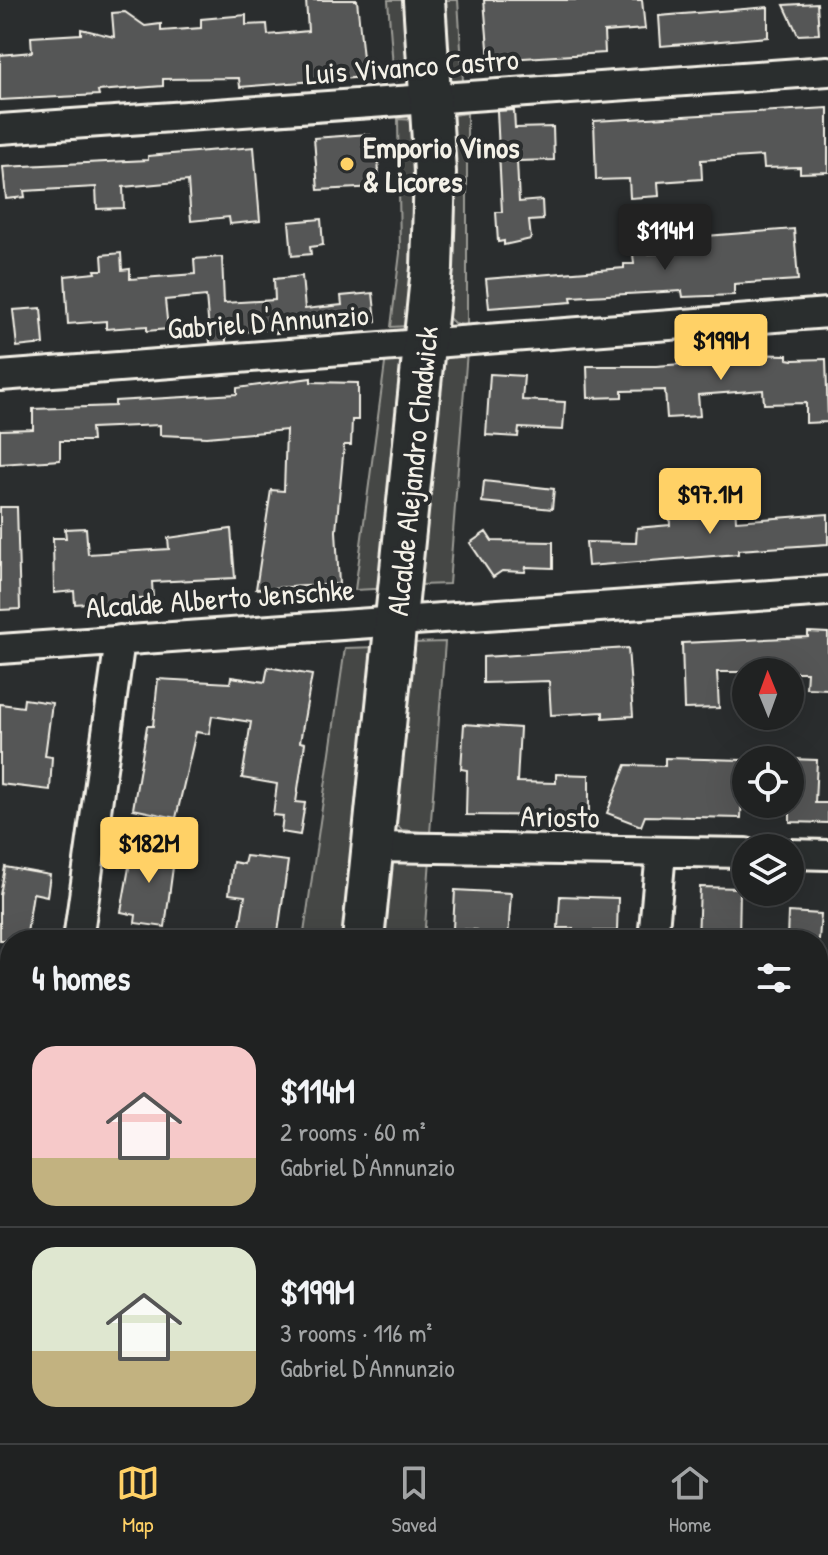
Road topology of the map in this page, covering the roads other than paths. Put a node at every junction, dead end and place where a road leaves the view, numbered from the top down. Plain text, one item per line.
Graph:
1 (424, 0) edge
2 (828, 71) edge
3 (431, 98) junction
4 (0, 129) edge
5 (828, 313) edge
6 (426, 343) junction
7 (0, 376) edge
8 (828, 591) edge
9 (397, 618) junction
10 (120, 640) junction
11 (0, 649) edge
12 (372, 847) junction
13 (661, 852) junction
14 (732, 853) edge
15 (804, 854) edge
16 (828, 855) edge
17 (79, 930) edge
18 (364, 930) edge
19 (654, 930) edge

1 - 3 street, Alcalde Alejandro Chadwick
2 - 3 street, Luis Vivanco Castro
3 - 4 street, Luis Vivanco Castro
3 - 6 street, Alcalde Alejandro Chadwick
5 - 6 street, Gabriel D'Annunzio
6 - 7 street, Gabriel D'Annunzio
6 - 9 street, Alcalde Alejandro Chadwick
8 - 9 street, Alcalde Alberto Jenschke
9 - 10 street, Alcalde Alberto Jenschke
9 - 12 street, Alcalde Alejandro Chadwick
10 - 11 street, Alcalde Alberto Jenschke
10 - 17 street
12 - 13 street, Ariosto
12 - 18 street, Alcalde Alejandro Chadwick
13 - 14 street, Ariosto
13 - 19 street
15 - 16 street

